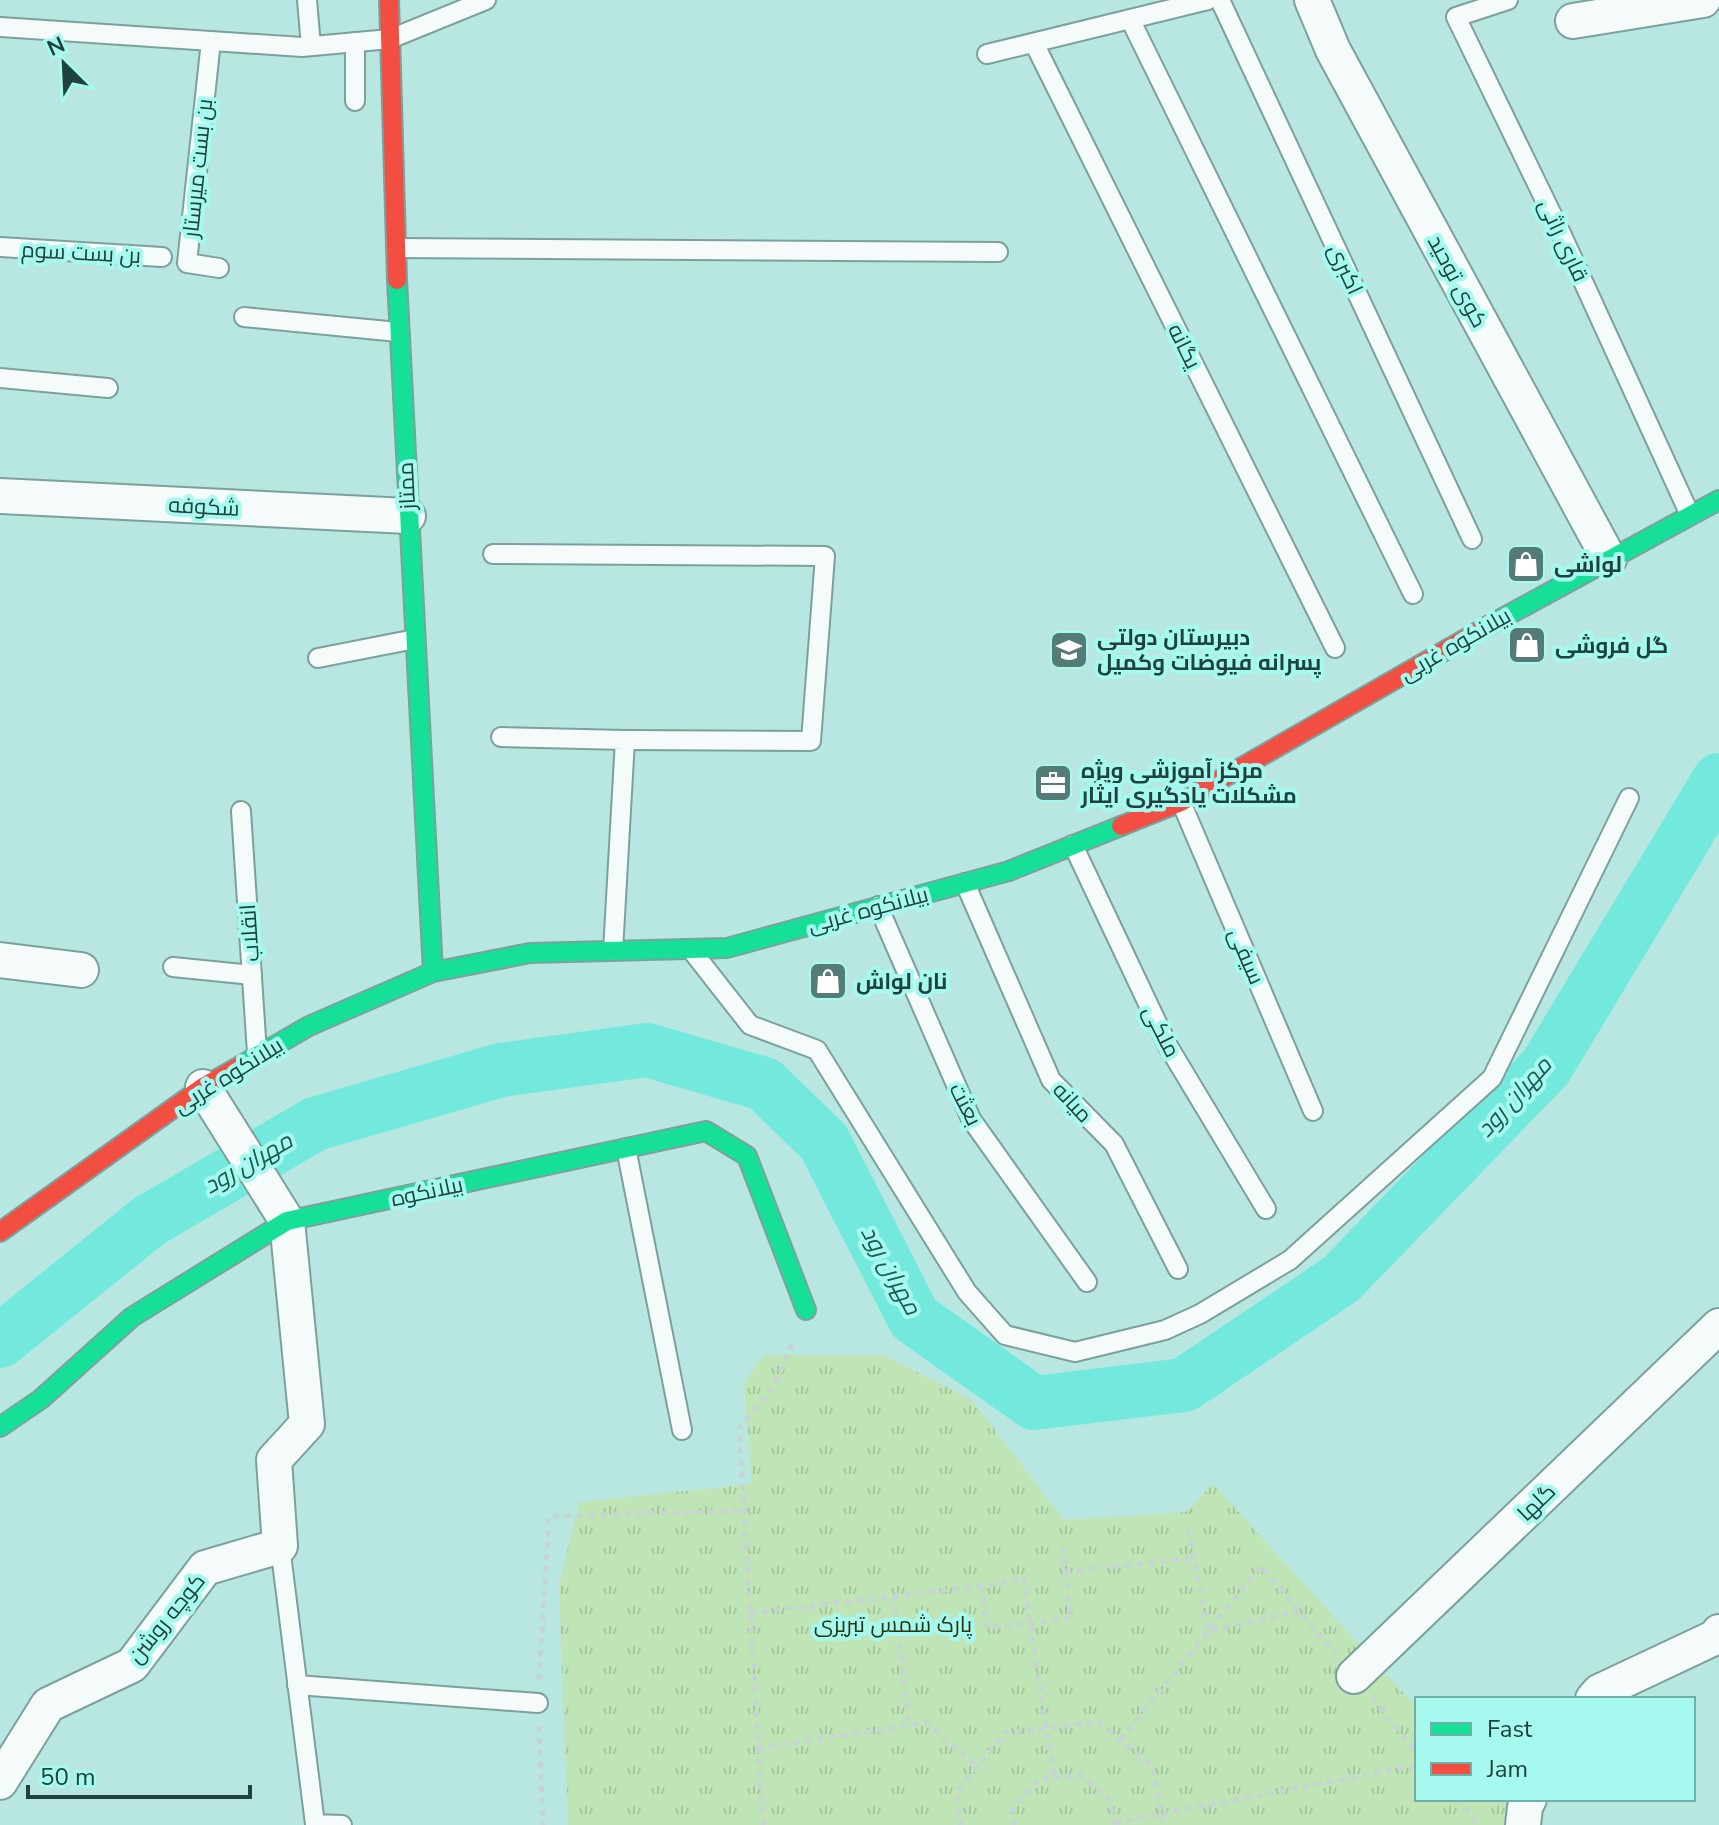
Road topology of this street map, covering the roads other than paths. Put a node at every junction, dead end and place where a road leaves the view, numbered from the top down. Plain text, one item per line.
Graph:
1 (307, 0) edge
2 (389, 0) edge
3 (486, 0) edge
4 (1208, 0) edge
5 (1220, 0) edge
6 (1312, 0) edge
7 (1508, 0) edge
8 (1703, 0) edge
9 (1130, 19) junction
10 (1573, 21) dead end
11 (0, 27) edge
12 (390, 39) junction
13 (211, 41) junction
14 (355, 42) junction
15 (1034, 43) junction
16 (311, 46) junction
17 (987, 54) dead end
18 (355, 101) dead end
19 (0, 247) edge
20 (396, 248) junction
21 (998, 252) dead end
22 (162, 257) dead end
23 (219, 268) dead end
24 (244, 317) dead end
25 (398, 332) junction
26 (0, 378) edge
27 (108, 388) dead end
28 (0, 496) edge
29 (1719, 500) edge
30 (1690, 515) junction
31 (408, 516) junction
32 (1472, 539) dead end
33 (493, 554) dead end
34 (1609, 559) junction
35 (1413, 594) dead end
36 (415, 639) junction
37 (1335, 648) dead end
38 (318, 658) dead end
39 (501, 737) dead end
40 (625, 740) junction
41 (1629, 798) dead end
42 (1181, 802) junction
43 (241, 811) dead end
44 (1073, 845) junction
45 (965, 883) junction
46 (878, 906) junction
47 (691, 949) junction
48 (613, 951) junction
49 (0, 960) edge
50 (173, 967) dead end
51 (81, 970) dead end
52 (433, 972) junction
53 (252, 975) junction
54 (257, 1056) junction
55 (203, 1087) junction
56 (1313, 1111) dead end
57 (626, 1148) junction
58 (0, 1208) edge
59 (1266, 1209) dead end
60 (27, 1212) junction
61 (287, 1221) junction
62 (0, 1232) edge
63 (1178, 1269) dead end
64 (1087, 1282) dead end
65 (806, 1310) road end
66 (1717, 1331) edge
67 (0, 1427) edge
68 (682, 1430) dead end
69 (280, 1546) junction
70 (1719, 1632) edge
71 (1354, 1676) dead end
72 (297, 1685) junction
73 (1595, 1697) edge
74 (538, 1703) road end
75 (0, 1782) edge
76 (1528, 1801) edge
77 (342, 1825) edge
78 (1523, 1825) edge

1 - 16 lane
2 - 12 street, ممتاز
3 - 12 lane
4 - 9 lane
5 - 32 lane, اکبری
6 - 34 street, کوی توحید
7 - 30 lane, قاری راثی
8 - 10 street
9 - 15 lane
9 - 35 lane
11 - 13 lane
12 - 14 lane
12 - 20 street, ممتاز
13 - 16 lane
13 - 23 lane, بن بست میرستار
14 - 16 lane
14 - 18 lane
15 - 17 lane
15 - 37 lane, یگانه
19 - 22 lane, بن بست سوم
20 - 21 lane
20 - 25 street, ممتاز
24 - 25 lane
25 - 31 street, ممتاز
26 - 27 lane
28 - 31 street, شکوفه
29 - 30 street, بیلانکوه غربی
30 - 34 street, بیلانکوه غربی
31 - 36 street, ممتاز
33 - 40 lane
34 - 42 street, بیلانکوه غربی
36 - 38 lane
36 - 52 street, ممتاز
39 - 40 lane
40 - 48 lane
41 - 47 lane
42 - 44 street, بیلانکوه غربی
42 - 56 lane, سیفی
43 - 53 lane, انقلاب
44 - 45 street, بیلانکوه غربی
44 - 59 lane, ملکی
45 - 46 street, بیلانکوه غربی
45 - 63 lane, میانه
46 - 47 street, بیلانکوه غربی
46 - 64 lane, بعثت
47 - 48 street, بیلانکوه غربی
48 - 52 street, بیلانکوه غربی
49 - 51 street
50 - 53 lane
52 - 54 street, بیلانکوه غربی
53 - 54 lane, انقلاب
54 - 55 street, بیلانکوه غربی
55 - 60 street, بیلانکوه غربی
55 - 61 street
57 - 61 street, بیلانکوه
57 - 65 street, بیلانکوه
57 - 68 lane
58 - 60 lane
60 - 62 street, بیلانکوه غربی
61 - 67 street, بیلانکوه
61 - 69 street
66 - 71 street, گلها
69 - 72 lane
69 - 75 street, کوچه روشن
70 - 73 street
72 - 74 lane
72 - 77 lane
76 - 78 street

